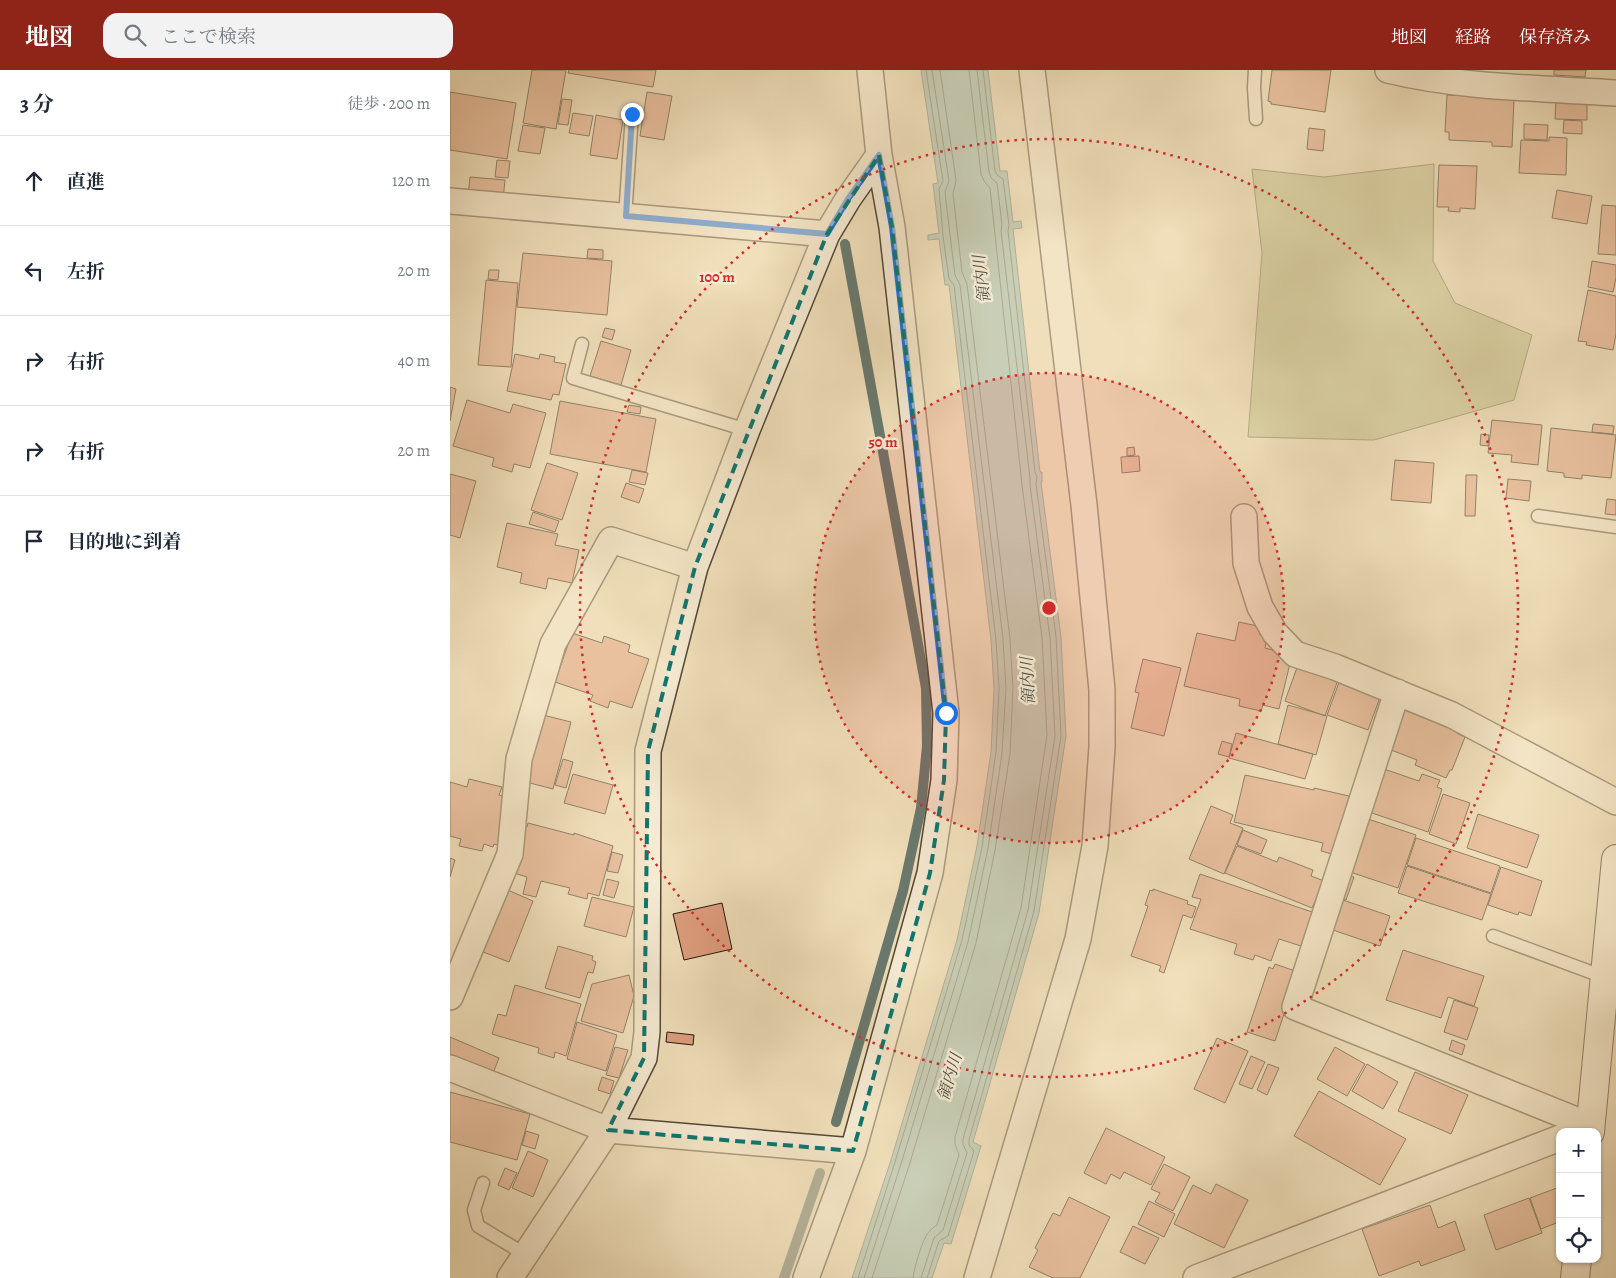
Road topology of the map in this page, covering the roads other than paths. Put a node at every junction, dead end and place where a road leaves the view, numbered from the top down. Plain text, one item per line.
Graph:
1 (870, 70) edge
2 (1032, 70) edge
3 (1255, 70) edge
4 (1388, 70) edge
5 (1616, 93) edge
6 (632, 114) dead end
7 (1256, 119) dead end
8 (879, 155) junction
9 (450, 201) edge
10 (626, 216) junction
11 (827, 234) junction
12 (582, 344) dead end
13 (747, 430) junction
14 (1538, 516) dead end
15 (1244, 517) dead end
16 (1616, 527) edge
17 (695, 567) junction
18 (1397, 692) junction
19 (1616, 802) edge
20 (1616, 859) edge
21 (1493, 936) dead end
22 (1604, 977) junction
23 (450, 997) edge
24 (450, 1068) edge
25 (1581, 1128) edge
26 (1586, 1128) edge
27 (608, 1130) junction
28 (1556, 1140) edge
29 (853, 1151) junction
30 (483, 1183) dead end
31 (526, 1255) junction
32 (1577, 1263) edge
33 (510, 1278) edge
34 (806, 1278) edge
35 (977, 1278) edge
36 (1196, 1278) edge
37 (1575, 1278) edge

1 - 8 street
2 - 35 street
3 - 7 lane
4 - 5 street
6 - 10 lane
8 - 11 street
8 - 29 street
9 - 10 street
10 - 11 street
11 - 13 street
12 - 13 lane
13 - 17 street
14 - 16 lane
15 - 18 street
17 - 23 street
17 - 27 street
18 - 19 street
18 - 25 street
20 - 22 main road
21 - 22 lane
22 - 26 main road
24 - 27 street
27 - 29 street
27 - 31 street
28 - 36 street
29 - 34 street
30 - 31 lane
31 - 33 street
32 - 37 main road

